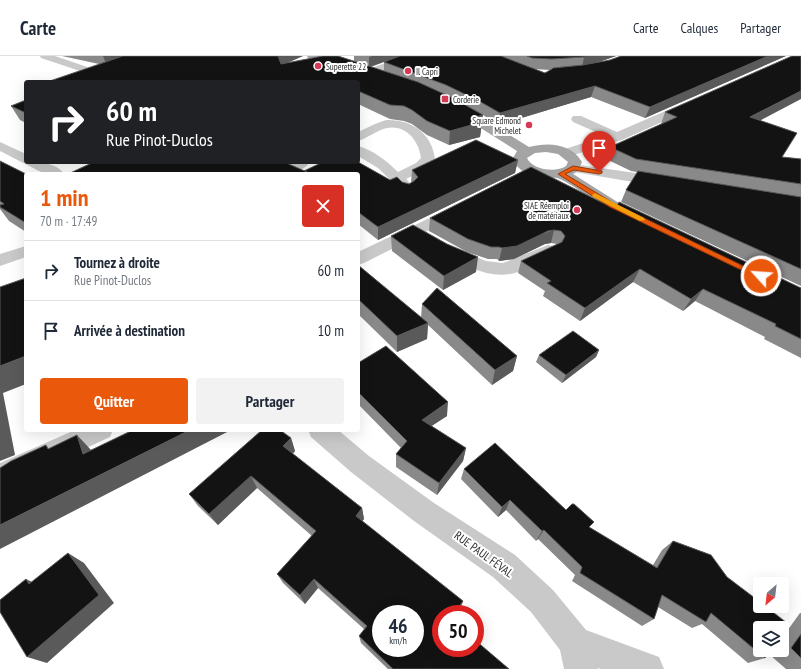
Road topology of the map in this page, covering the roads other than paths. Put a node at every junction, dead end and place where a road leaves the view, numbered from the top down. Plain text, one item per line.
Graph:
1 (45, 56) edge
2 (149, 56) edge
3 (312, 56) edge
4 (415, 56) edge
5 (361, 69) junction
6 (386, 78) edge
7 (698, 101) edge
8 (448, 103) edge
9 (577, 119) dead end
10 (360, 136) edge
11 (617, 137) junction
12 (0, 146) edge
13 (360, 151) edge
14 (526, 151) junction
15 (567, 153) junction
16 (24, 157) edge
17 (39, 164) edge
18 (298, 164) edge
19 (532, 170) junction
20 (567, 171) junction
21 (53, 172) edge
22 (280, 172) edge
23 (396, 178) junction
24 (516, 179) edge
25 (676, 184) edge
26 (408, 190) edge
27 (470, 203) edge
28 (654, 226) edge
29 (414, 231) junction
30 (551, 249) edge
31 (24, 252) edge
32 (360, 258) edge
33 (0, 260) edge
34 (97, 432) edge
35 (322, 432) edge
36 (0, 476) edge
37 (578, 656) edge
38 (647, 669) edge

1 - 2 street
3 - 5 main road
4 - 5 street
5 - 6 main road
7 - 11 street
8 - 14 main road
9 - 11 street
10 - 23 street
11 - 15 street
12 - 16 street
13 - 23 street
14 - 15 main road
14 - 19 main road
15 - 20 main road
17 - 21 street
18 - 22 street
19 - 20 main road
19 - 24 street
20 - 25 street
20 - 28 main road
23 - 26 street
27 - 29 street
29 - 30 street
29 - 32 street
31 - 33 street
34 - 36 street
35 - 37 street, RUE PAUL FÉVAL
37 - 38 street, RUE PAUL FÉVAL

